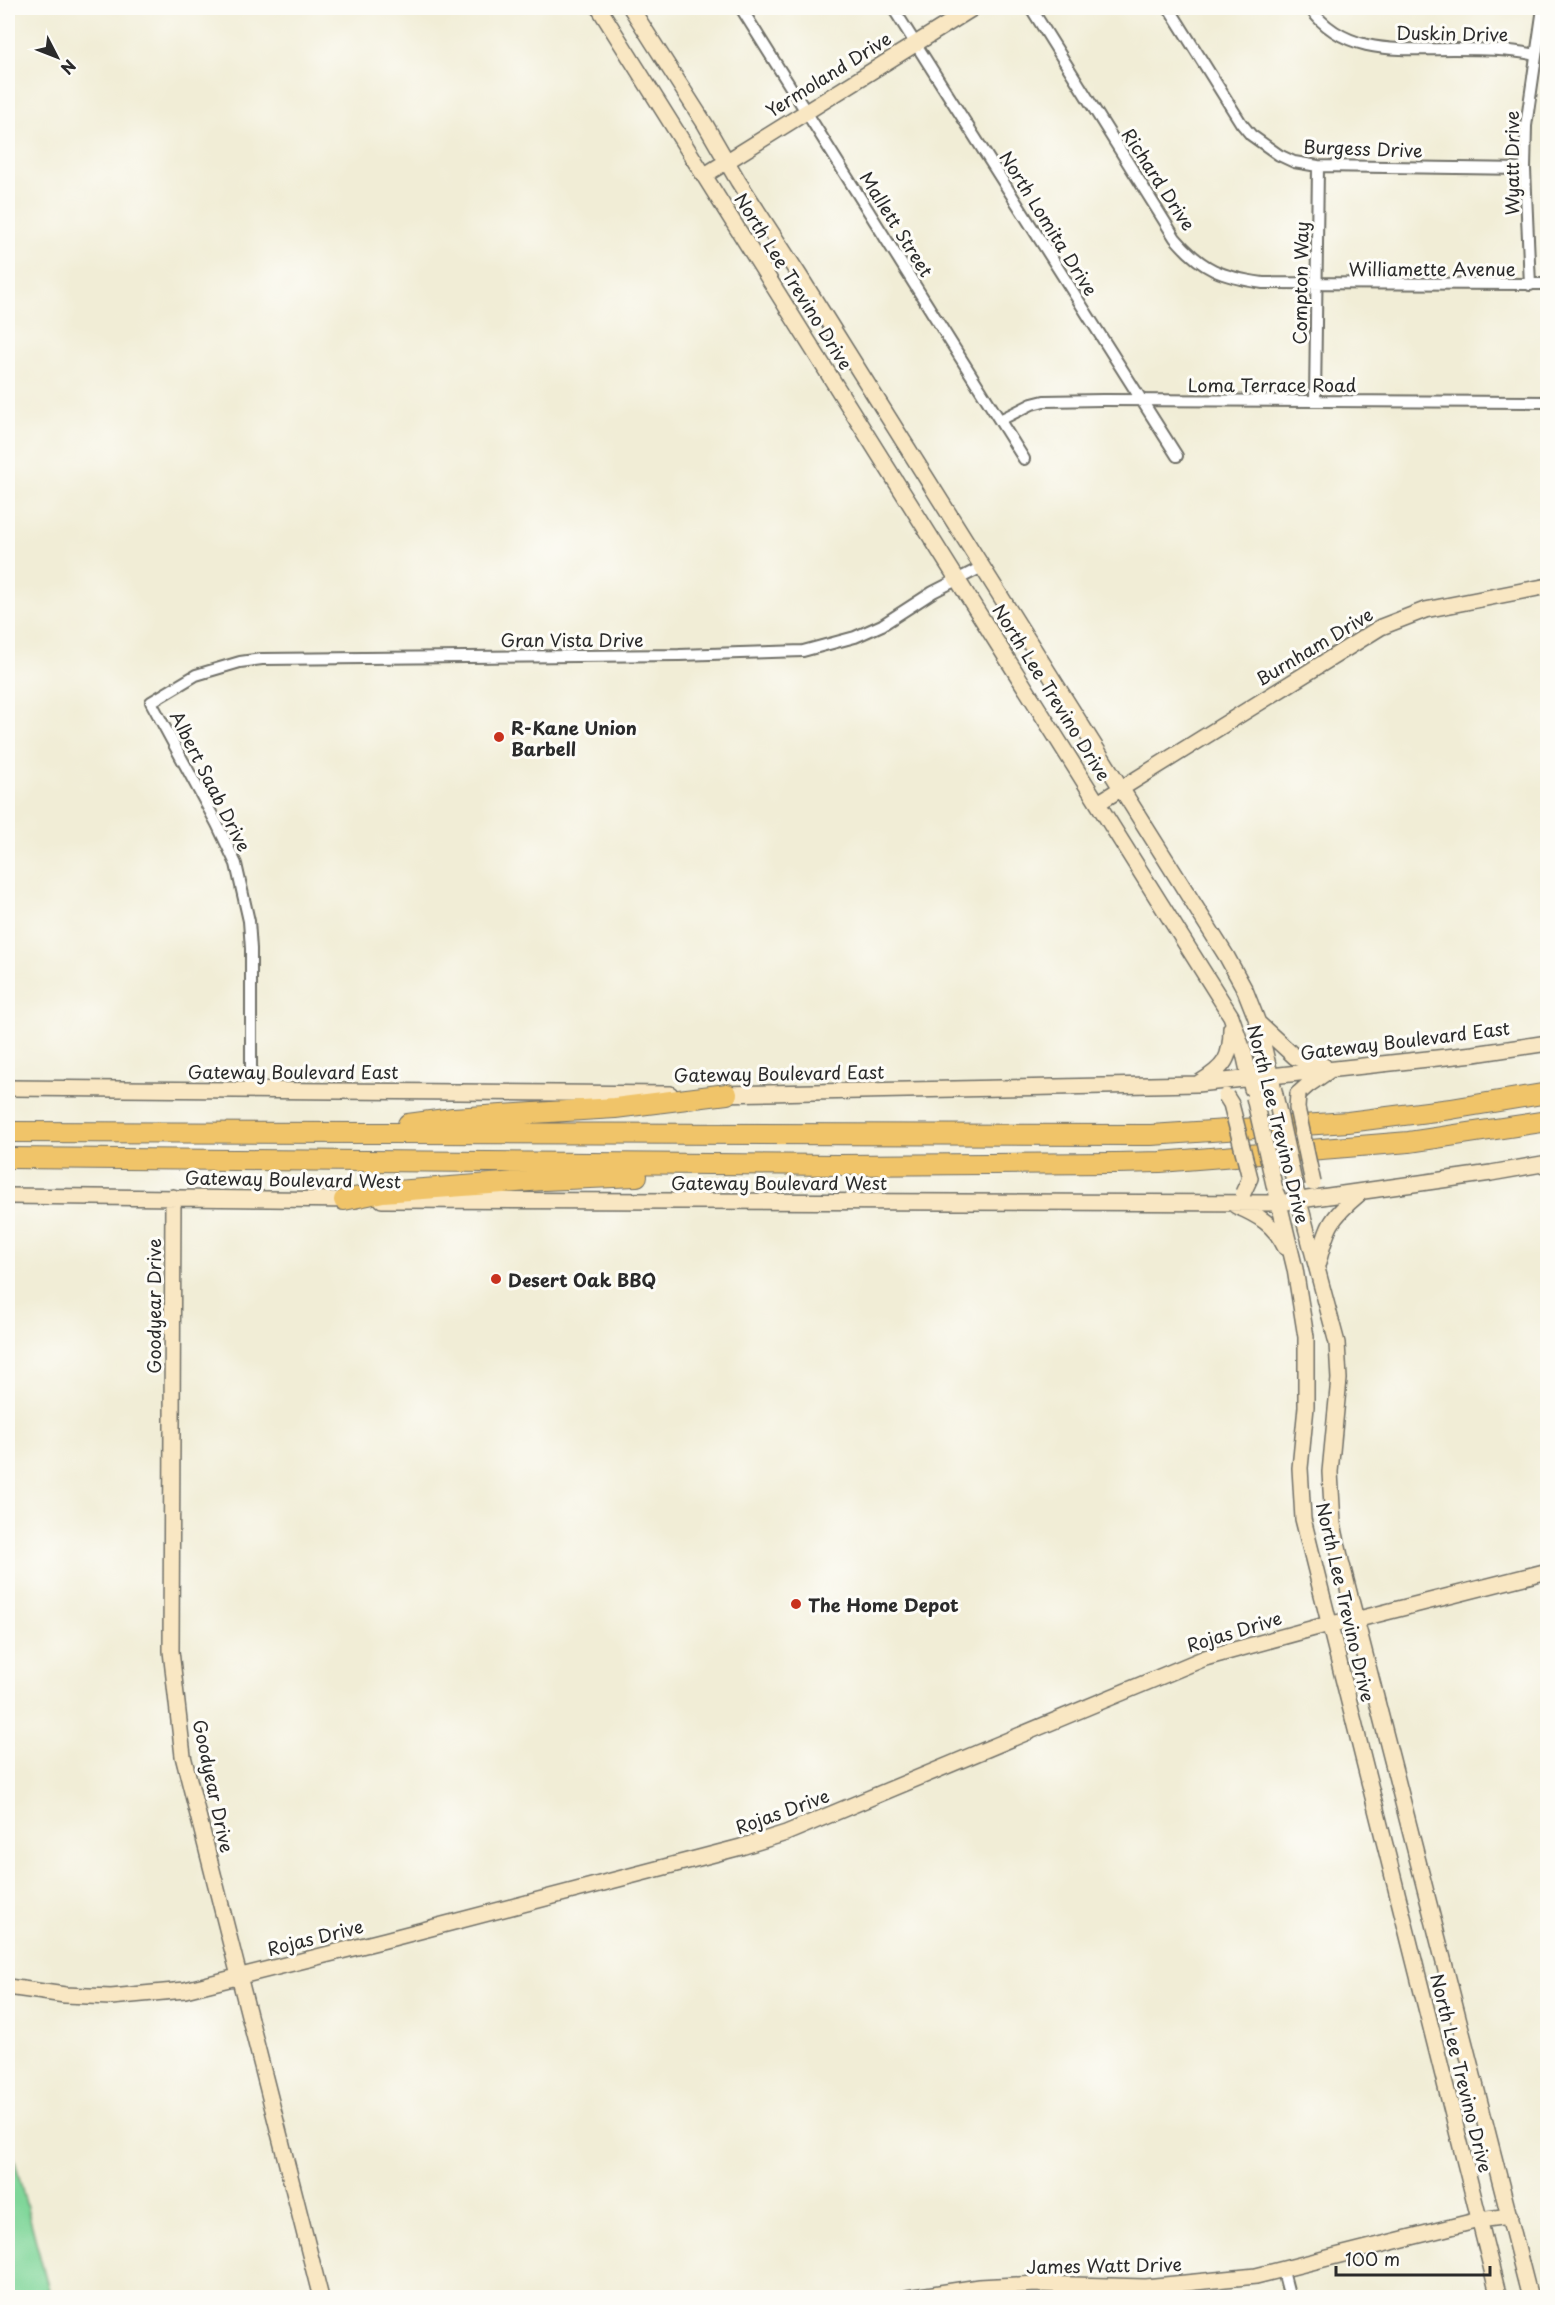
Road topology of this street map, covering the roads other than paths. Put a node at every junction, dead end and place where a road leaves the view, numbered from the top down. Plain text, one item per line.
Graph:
1 (599, 8) edge
2 (632, 8) edge
3 (741, 8) edge
4 (893, 8) edge
5 (973, 8) edge
6 (1031, 8) edge
7 (1169, 8) edge
8 (1310, 8) edge
9 (1543, 8) edge
10 (915, 43) junction
11 (1536, 55) junction
12 (806, 111) junction
13 (726, 161) junction
14 (1318, 166) junction
15 (1526, 169) junction
16 (705, 175) junction
17 (1316, 284) junction
18 (1548, 284) edge
19 (1530, 285) junction
20 (1142, 400) junction
21 (1315, 401) junction
22 (1548, 402) edge
23 (1000, 420) junction
24 (1177, 456) dead end
25 (1024, 459) dead end
26 (982, 567) junction
27 (958, 579) junction
28 (1548, 586) edge
29 (151, 702) joint
30 (1121, 789) junction
31 (1098, 803) junction
32 (1231, 1016) junction
33 (1258, 1023) junction
34 (1548, 1043) edge
35 (1332, 1069) junction
36 (1270, 1075) junction
37 (1250, 1079) junction
38 (1197, 1084) junction
39 (8, 1088) edge
40 (251, 1090) junction
41 (1548, 1093) edge
42 (728, 1094) junction
43 (1548, 1121) edge
44 (8, 1132) edge
45 (361, 1134) junction
46 (8, 1158) edge
47 (1548, 1163) edge
48 (838, 1165) junction
49 (1360, 1193) junction
50 (8, 1196) edge
51 (1277, 1196) junction
52 (1298, 1196) junction
53 (173, 1197) junction
54 (1337, 1197) junction
55 (344, 1200) junction
56 (1230, 1204) junction
57 (1317, 1266) junction
58 (1295, 1269) junction
59 (1548, 1571) edge
60 (1355, 1620) junction
61 (1329, 1624) junction
62 (239, 1976) junction
63 (8, 1987) edge
64 (1510, 2216) junction
65 (1479, 2220) junction
66 (1283, 2271) junction
67 (1117, 2292) edge
68 (321, 2298) edge
69 (907, 2298) edge
70 (1290, 2298) edge
71 (1499, 2298) edge
72 (1530, 2298) edge

1 - 16 main road, North Lee Trevino Drive
2 - 13 main road, North Lee Trevino Drive
3 - 12 street, Mallett Street
4 - 10 street, North Lomita Drive
5 - 10 main road, Yermoland Drive
6 - 17 street, Richard Drive
7 - 14 street, Burgess Drive
8 - 11 street, Duskin Drive
9 - 11 street, Wyatt Drive
10 - 12 main road, Yermoland Drive
10 - 20 street, North Lomita Drive
11 - 15 street, Wyatt Drive
12 - 13 main road, Yermoland Drive
12 - 23 street, Mallett Street
13 - 16 main road, Yermoland Drive
13 - 26 main road, North Lee Trevino Drive
14 - 15 street, Burgess Drive
14 - 17 street, Compton Way
15 - 19 street, Wyatt Drive
16 - 27 main road, North Lee Trevino Drive
17 - 19 street, Williamette Avenue
17 - 21 street, Compton Way
18 - 19 street, Williamette Avenue
20 - 21 street, Loma Terrace Road
20 - 23 street, Loma Terrace Road
20 - 24 street, North Lomita Drive
21 - 22 street, Loma Terrace Road
23 - 25 street, Mallett Street
26 - 27 street, Gran Vista Drive
26 - 30 main road, North Lee Trevino Drive
27 - 29 street, Gran Vista Drive
27 - 31 main road, North Lee Trevino Drive
28 - 30 main road, Burnham Drive
29 - 40 street, Albert Saab Drive
30 - 31 main road, Burnham Drive
30 - 33 main road, North Lee Trevino Drive
31 - 32 main road, North Lee Trevino Drive
32 - 37 main road, North Lee Trevino Drive
32 - 38 main road
33 - 35 main road
33 - 36 main road, North Lee Trevino Drive
34 - 35 main road, Gateway Boulevard East
35 - 36 main road, Gateway Boulevard East
35 - 54 main road, bridge
36 - 37 main road, Gateway Boulevard East
36 - 52 main road, North Lee Trevino Drive, bridge
37 - 38 main road, Gateway Boulevard East
37 - 51 main road, North Lee Trevino Drive, bridge
38 - 42 main road, Gateway Boulevard East
38 - 56 main road, bridge
39 - 40 main road, Gateway Boulevard East
40 - 42 main road, Gateway Boulevard East
41 - 45 highway
42 - 45 highway
43 - 48 highway
44 - 45 highway
46 - 48 highway
47 - 49 main road, Gateway Boulevard West
48 - 55 highway
49 - 54 main road, Gateway Boulevard West
49 - 57 main road
50 - 53 main road, Gateway Boulevard West
51 - 52 main road, Gateway Boulevard West
51 - 56 main road, Gateway Boulevard West
51 - 58 main road, North Lee Trevino Drive
52 - 54 main road, Gateway Boulevard West
52 - 57 main road, North Lee Trevino Drive
53 - 55 main road, Gateway Boulevard West
53 - 62 main road, Goodyear Drive
55 - 56 main road, Gateway Boulevard West
56 - 58 main road
57 - 60 main road, North Lee Trevino Drive
58 - 61 main road, North Lee Trevino Drive
59 - 60 main road, Rojas Drive
60 - 61 main road, Rojas Drive
60 - 64 main road, North Lee Trevino Drive
61 - 62 main road, Rojas Drive
61 - 65 main road, North Lee Trevino Drive
62 - 63 main road, Rojas Drive
62 - 68 main road, Goodyear Drive
64 - 65 main road, James Watt Drive
64 - 72 main road, North Lee Trevino Drive
65 - 66 main road, James Watt Drive
65 - 71 main road, North Lee Trevino Drive
66 - 67 main road, James Watt Drive
66 - 70 street
67 - 69 main road, James Watt Drive

